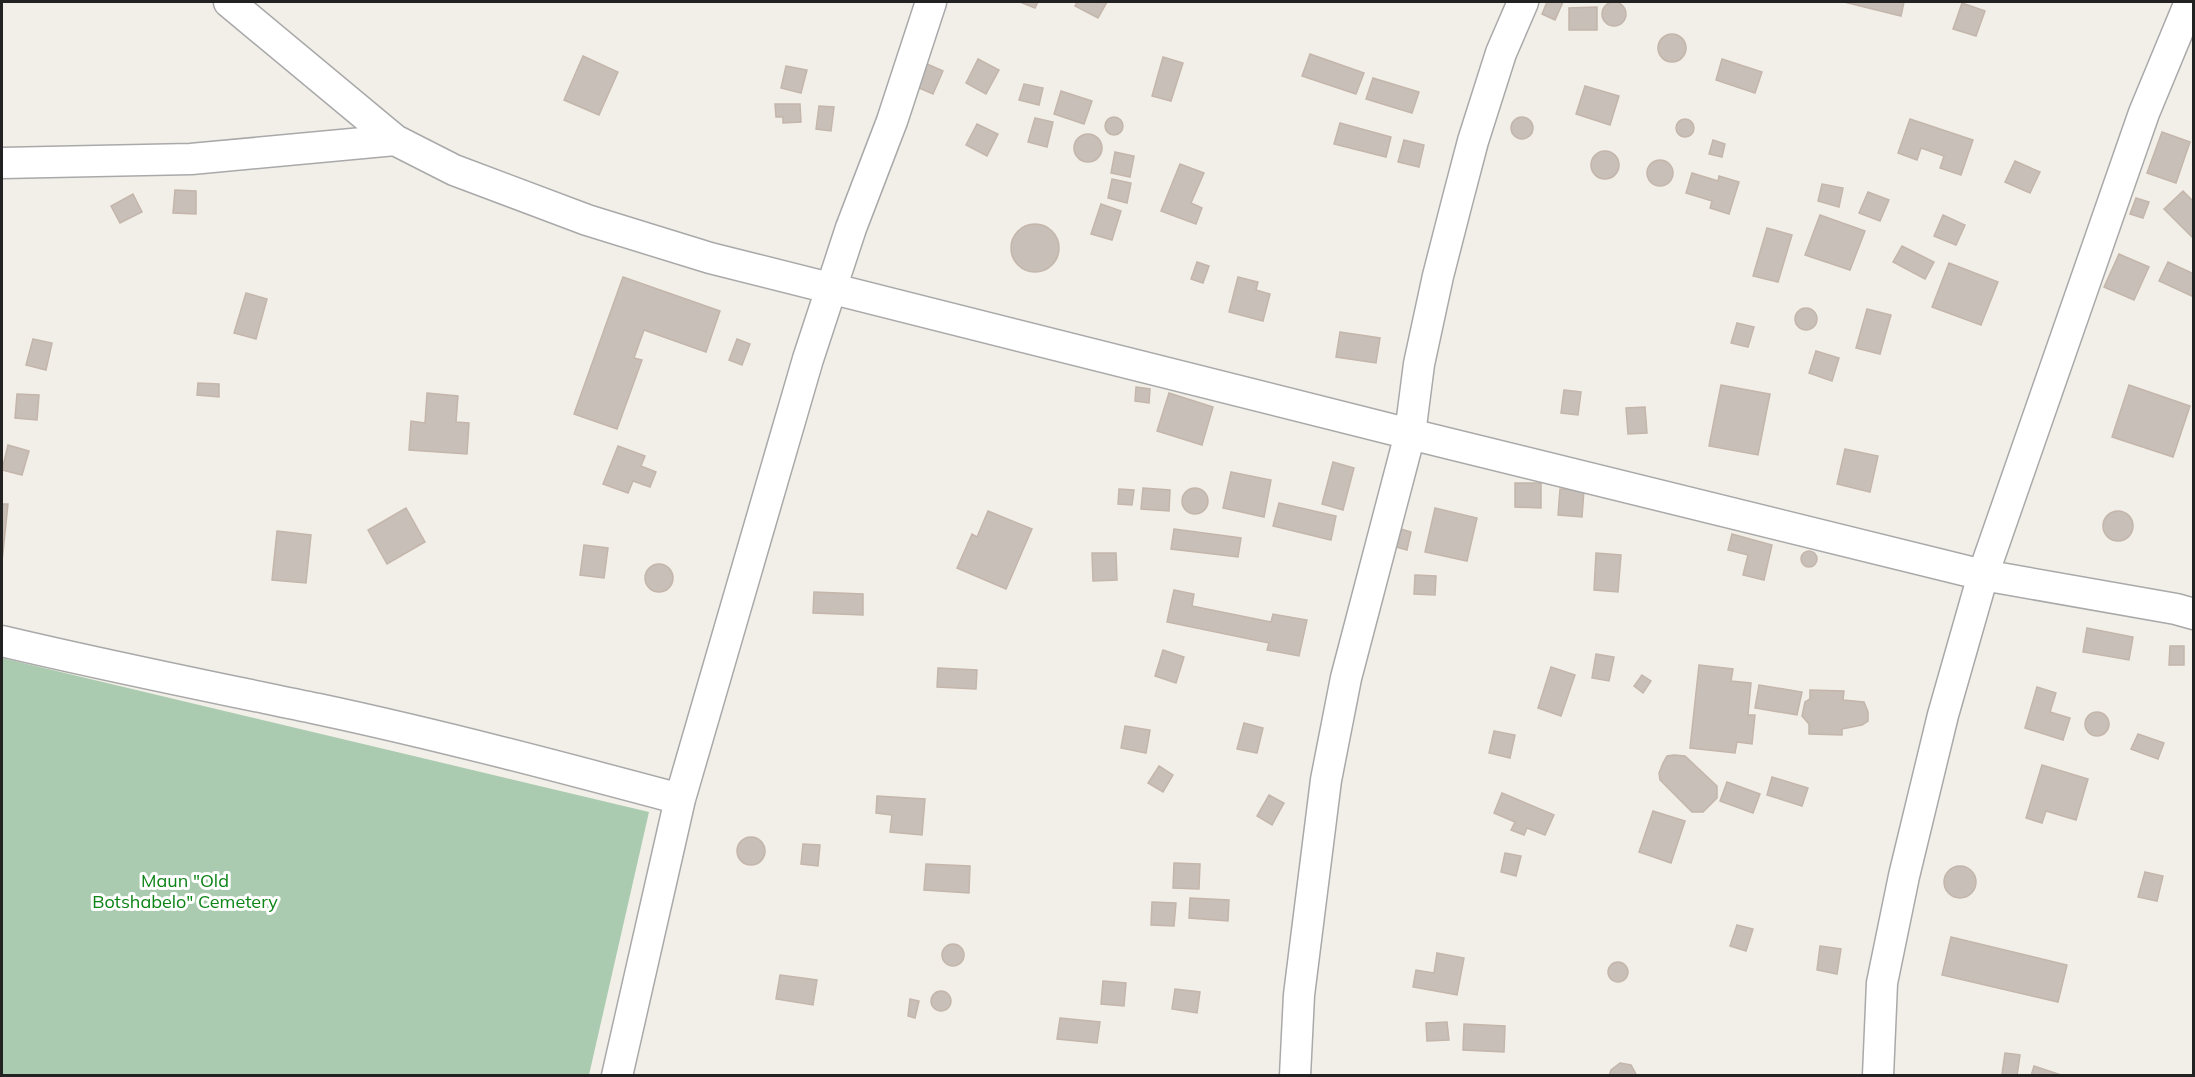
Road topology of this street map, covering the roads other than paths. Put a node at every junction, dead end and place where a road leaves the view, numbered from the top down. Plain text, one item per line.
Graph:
1 (229, 2) edge
2 (931, 2) edge
3 (1523, 2) edge
4 (2190, 2) edge
5 (395, 140) junction
6 (2, 163) edge
7 (830, 289) junction
8 (1410, 434) junction
9 (1983, 575) junction
10 (2193, 614) edge
11 (2, 641) edge
12 (680, 800) junction
13 (617, 1076) edge
14 (1295, 1076) edge
15 (1878, 1076) edge

1 - 5 street
2 - 7 street
3 - 8 street
4 - 9 street
5 - 6 street
5 - 7 street
7 - 8 street
7 - 12 street
8 - 9 street
8 - 14 street
9 - 10 street
9 - 15 street
11 - 12 street
12 - 13 street

